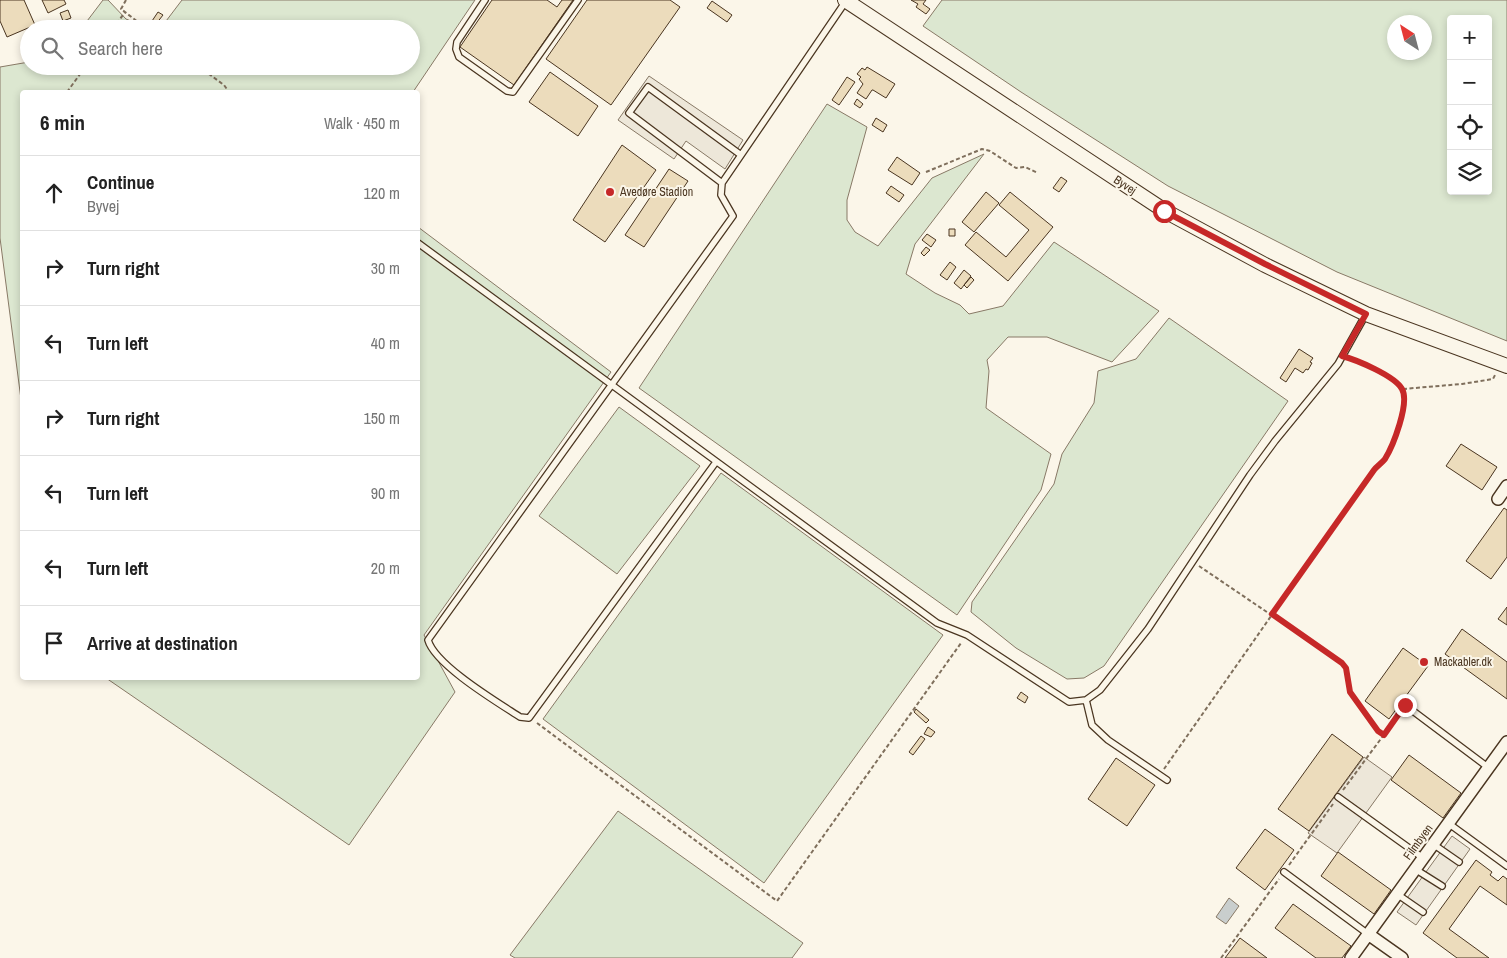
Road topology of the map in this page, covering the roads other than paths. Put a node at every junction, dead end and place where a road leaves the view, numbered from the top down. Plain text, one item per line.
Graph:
1 (484, 0) edge
2 (578, 0) edge
3 (846, 0) edge
4 (742, 155) junction
5 (722, 183) junction
6 (420, 244) edge
7 (1366, 314) junction
8 (1504, 365) edge
9 (611, 386) junction
10 (716, 462) junction
11 (1507, 486) edge
12 (1498, 499) dead end
13 (1086, 700) junction
14 (1405, 705) road end
15 (1507, 742) edge
16 (1489, 768) junction
17 (1167, 780) dead end
18 (1338, 797) road end
19 (1448, 823) junction
20 (1433, 844) junction
21 (1423, 858) junction
22 (1459, 862) dead end
23 (1506, 862) edge
24 (1415, 869) junction
25 (1284, 872) road end
26 (1442, 886) dead end
27 (1397, 894) junction
28 (1423, 912) dead end
29 (1368, 934) junction
30 (1350, 958) edge
31 (1402, 958) edge

1 - 2 lane
3 - 4 lane
3 - 7 street, Byvej
4 - 5 lane
4 - 5 lane
5 - 9 lane
6 - 9 lane
7 - 8 street, Byvej
7 - 13 lane
9 - 10 lane
9 - 10 lane
10 - 13 lane
11 - 12 street
13 - 17 lane
14 - 16 lane
15 - 16 street, Filmbyen
16 - 19 street, Filmbyen
18 - 21 lane
19 - 20 street, Filmbyen
19 - 23 lane
20 - 21 street, Filmbyen
20 - 22 lane
21 - 24 street, Filmbyen
24 - 26 lane
24 - 27 street, Filmbyen
25 - 29 lane
27 - 28 lane
27 - 29 street, Filmbyen
29 - 30 street, Filmbyen
29 - 31 street

